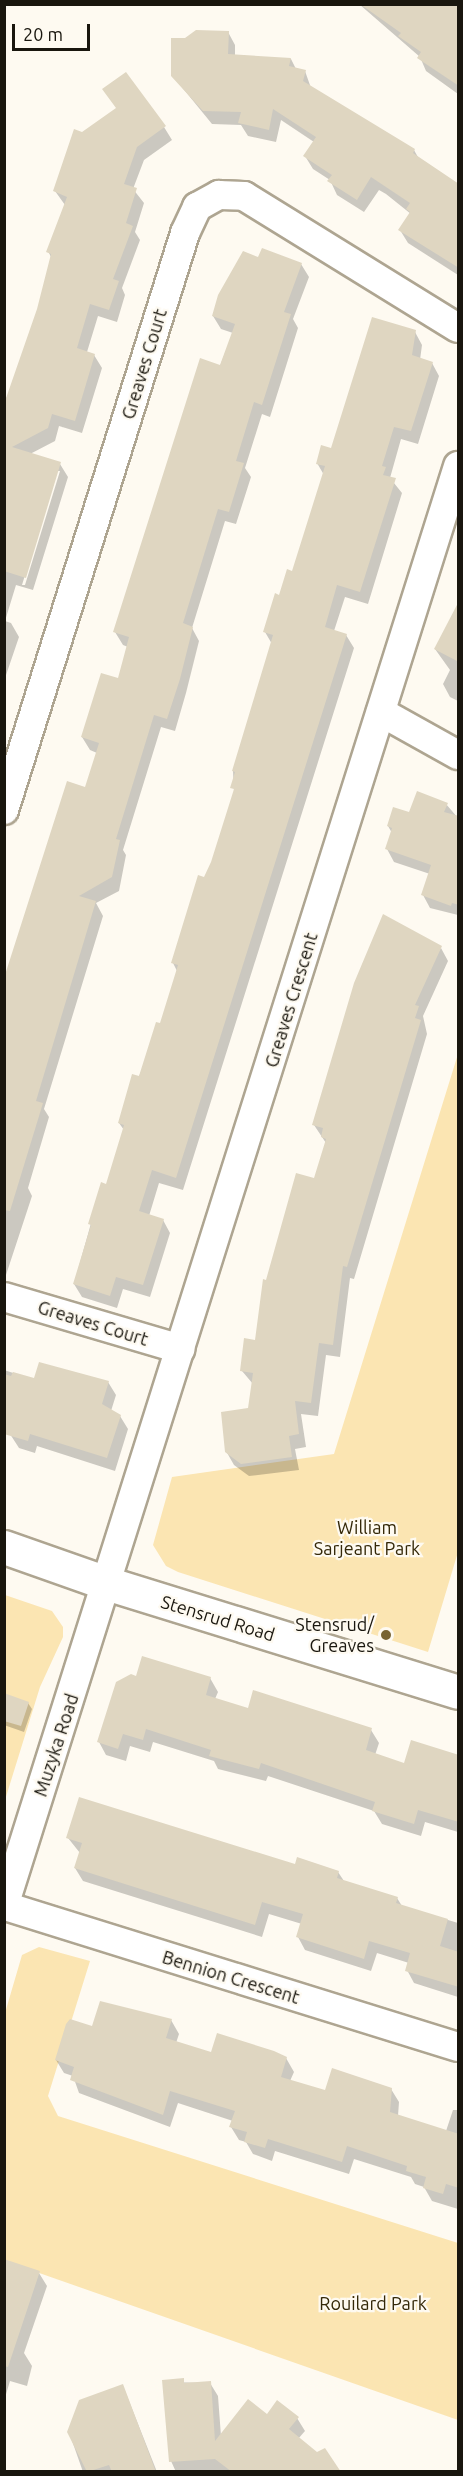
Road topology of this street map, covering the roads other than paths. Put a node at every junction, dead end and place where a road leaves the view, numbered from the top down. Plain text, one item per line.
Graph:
1 (459, 328) edge
2 (459, 466) edge
3 (381, 712) junction
4 (459, 755) edge
5 (4, 810) edge
6 (4, 1297) edge
7 (181, 1349) junction
8 (122, 1535) joint
9 (7, 1550) edge
10 (106, 1583) junction
11 (459, 1692) edge
12 (4, 1906) edge
13 (459, 2047) edge

1 - 5 street, Greaves Court
2 - 3 street, Greaves Crescent
3 - 4 street
3 - 7 street, Greaves Crescent
6 - 7 street, Greaves Court
7 - 8 street, Greaves Crescent
8 - 10 street, Muzyka Road
9 - 10 street, Stensrud Road
10 - 11 street, Stensrud Road
10 - 12 street, Muzyka Road
12 - 13 street, Bennion Crescent

